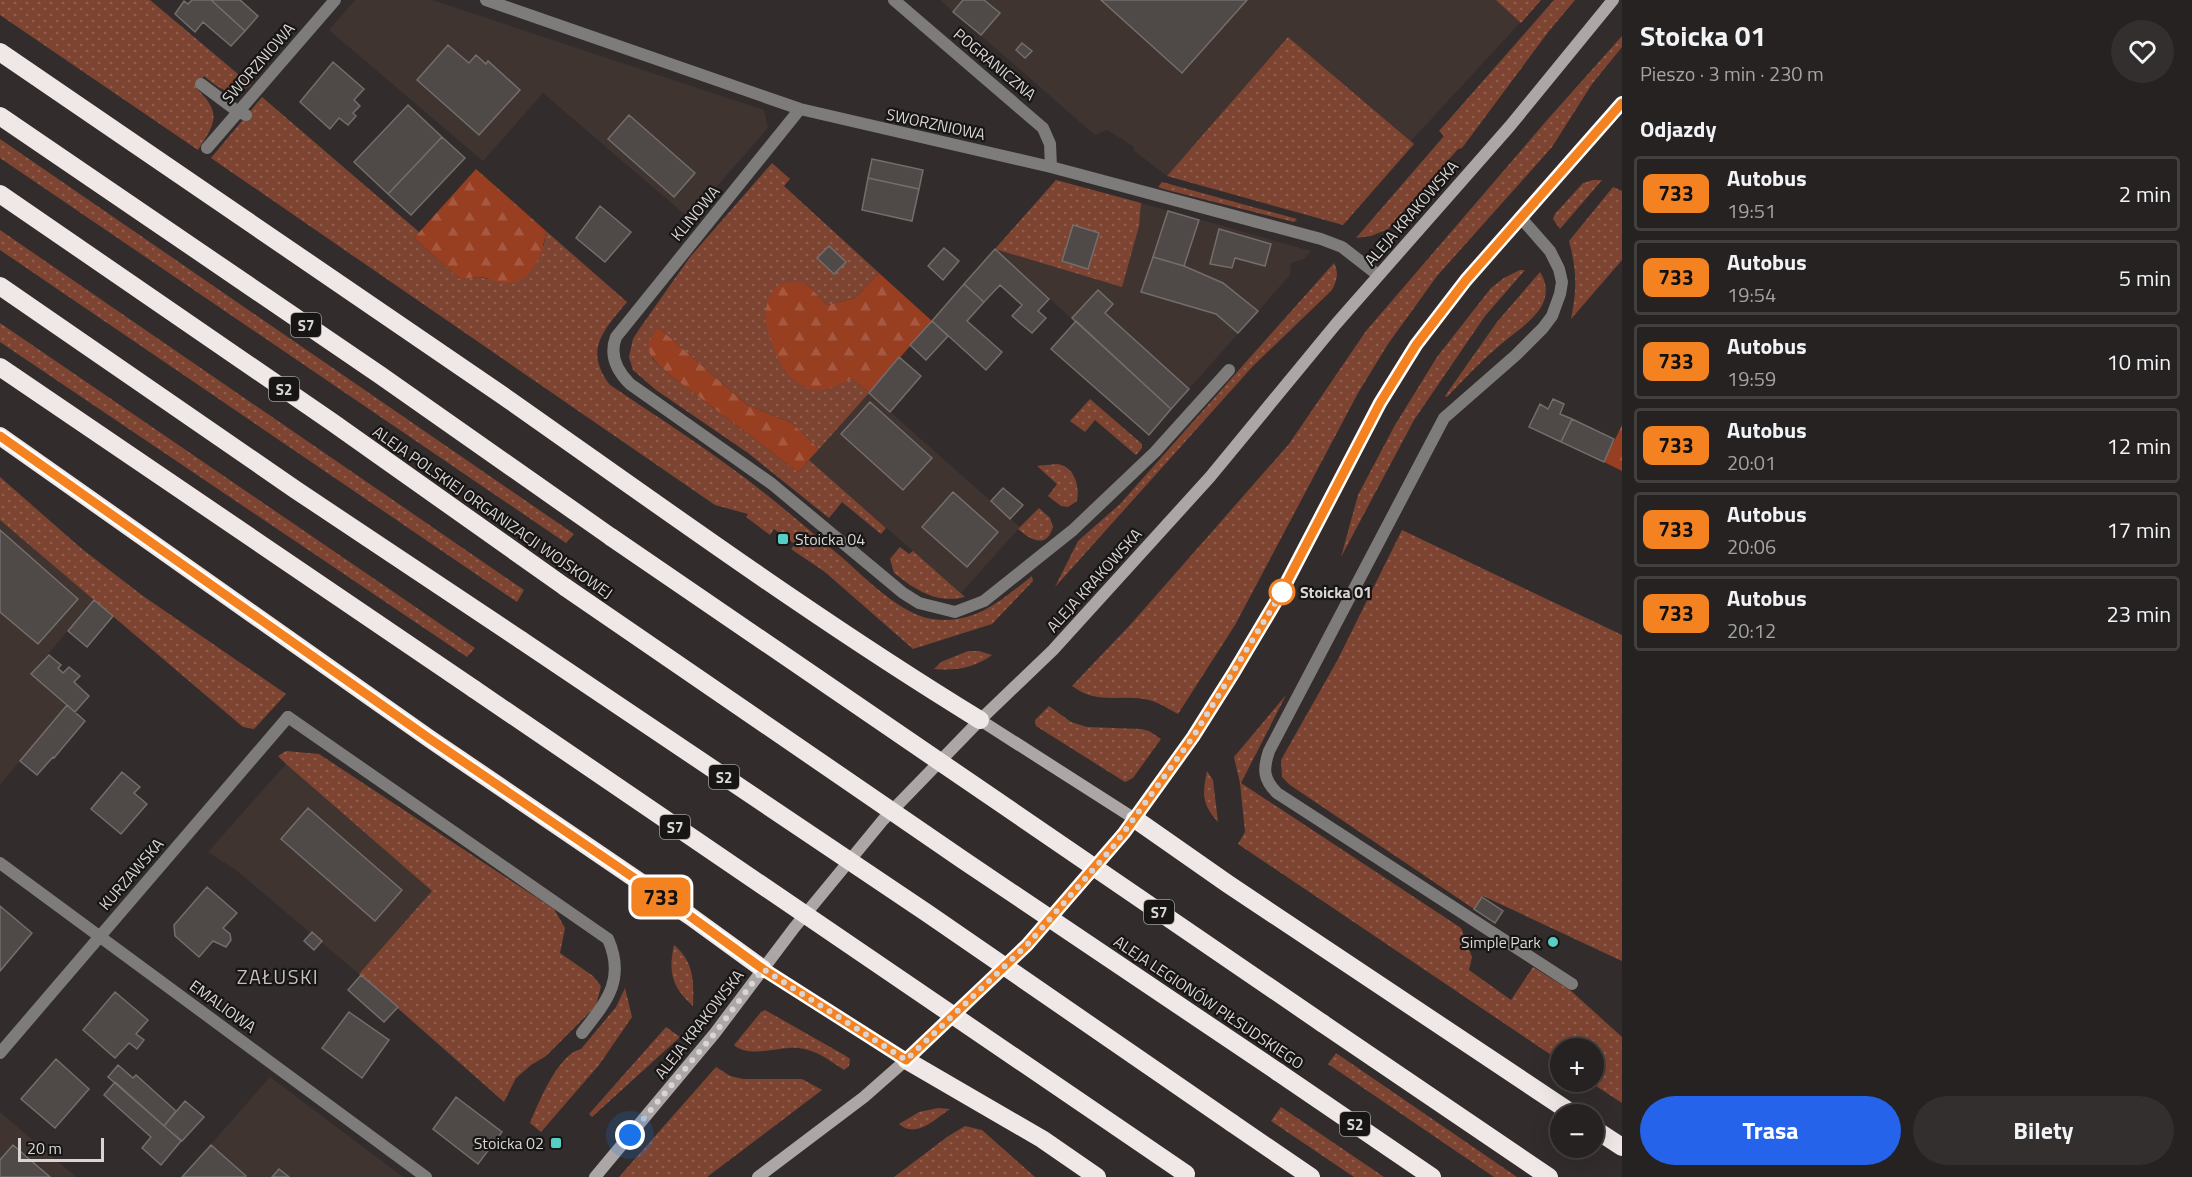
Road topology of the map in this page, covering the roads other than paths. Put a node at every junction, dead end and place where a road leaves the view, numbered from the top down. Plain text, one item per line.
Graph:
1 (335, 0) edge
2 (486, 0) edge
3 (894, 0) edge
4 (1613, 0) edge
5 (0, 52) edge
6 (201, 84) dead end
7 (1622, 103) edge
8 (800, 110) junction
9 (242, 113) junction
10 (0, 116) edge
11 (207, 148) dead end
12 (1051, 167) junction
13 (0, 194) edge
14 (1520, 217) junction
15 (1378, 275) junction
16 (0, 286) edge
17 (0, 367) edge
18 (1229, 370) dead end
19 (0, 436) edge
20 (980, 720) junction
21 (1134, 819) junction
22 (963, 860) joint
23 (0, 863) edge
24 (100, 936) junction
25 (763, 969) junction
26 (1572, 984) dead end
27 (582, 1033) dead end
28 (0, 1053) edge
29 (906, 1060) junction
30 (1558, 1104) edge
31 (1604, 1135) edge
32 (1622, 1147) edge
33 (1187, 1176) edge
34 (426, 1177) edge
35 (594, 1177) edge
36 (758, 1177) edge
37 (1097, 1177) edge
38 (1311, 1177) edge
39 (1432, 1177) edge
40 (1549, 1177) edge

1 - 9 street, SWORZNIOWA
2 - 8 street, SWORZNIOWA
3 - 12 street, POGRANICZNA
4 - 15 main road, ALEJA KRAKOWSKA
5 - 20 highway
6 - 9 street
7 - 14 main road
8 - 12 street, SWORZNIOWA
8 - 18 street, KLINOWA
9 - 11 street, SWORZNIOWA
10 - 40 highway, S7, bridge
12 - 15 street, SWORZNIOWA
13 - 22 highway, ALEJA POLSKIEJ ORGANIZACJI WOJSKOWEJ / S2, bridge
14 - 21 main road
14 - 26 street
15 - 20 main road, ALEJA KRAKOWSKA
16 - 38 highway, S2, bridge
17 - 33 highway, S7, bridge
19 - 25 highway
20 - 21 main road
20 - 25 main road, ALEJA KRAKOWSKA
21 - 29 main road
21 - 30 highway
22 - 39 highway, ALEJA LEGIONÓW PIŁSUDSKIEGO / S2, bridge
23 - 24 street, EMALIOWA
24 - 27 street, KURZAWSKA
24 - 28 street, KURZAWSKA
24 - 34 street, EMALIOWA
25 - 29 main road
25 - 35 main road, ALEJA KRAKOWSKA
29 - 36 main road
29 - 37 highway
31 - 32 highway

